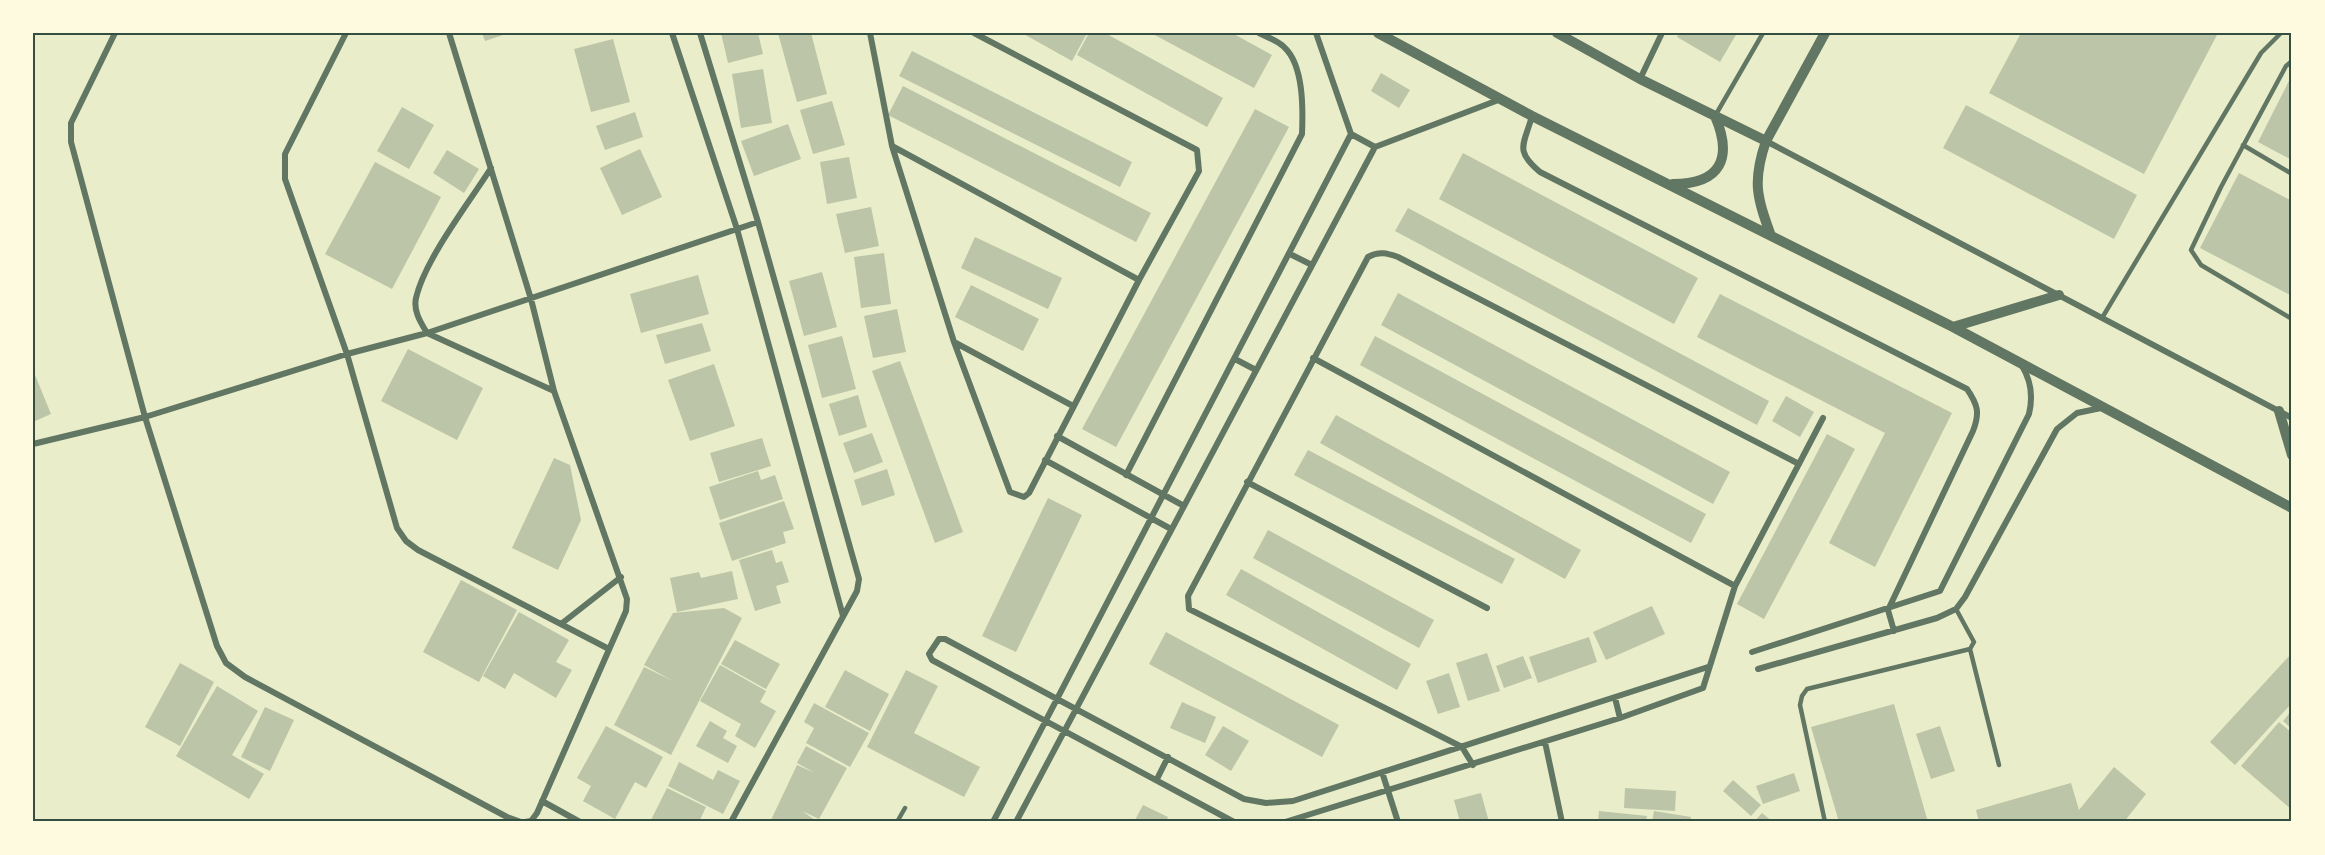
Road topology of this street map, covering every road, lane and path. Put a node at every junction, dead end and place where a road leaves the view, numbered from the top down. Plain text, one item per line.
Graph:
1 (115, 33) edge
2 (346, 33) edge
3 (449, 33) edge
4 (672, 33) edge
5 (700, 33) edge
6 (870, 33) edge
7 (974, 33) edge
8 (1259, 33) edge
9 (1316, 33) edge
10 (1378, 33) edge
11 (1557, 33) edge
12 (1662, 33) edge
13 (1763, 33) edge
14 (1825, 33) edge
15 (2282, 33) edge
16 (2292, 61) edge
17 (1640, 79) junction
18 (1501, 99) junction
19 (1533, 116) junction
20 (1715, 116) junction
21 (1351, 134) junction
22 (1766, 141) junction
23 (2243, 145) junction
24 (892, 146) junction
25 (1375, 147) junction
26 (491, 168) junction
27 (2292, 174) edge
28 (1670, 184) junction
29 (758, 222) junction
30 (737, 229) junction
31 (1771, 236) junction
32 (1290, 254) junction
33 (1310, 264) junction
34 (1139, 279) junction
35 (2059, 295) junction
36 (531, 299) junction
37 (2102, 318) junction
38 (2292, 319) edge
39 (1953, 327) junction
40 (427, 333) junction
41 (954, 342) junction
42 (347, 354) junction
43 (1312, 358) junction
44 (1235, 359) junction
45 (2020, 363) junction
46 (1254, 369) junction
47 (554, 391) junction
48 (1073, 406) junction
49 (2102, 408) junction
50 (2279, 411) junction
51 (145, 417) junction
52 (1823, 418) dead end
53 (2292, 418) edge
54 (1057, 436) junction
55 (33, 444) edge
56 (2292, 454) edge
57 (1045, 460) junction
58 (1799, 465) junction
59 (1126, 475) junction
60 (1247, 482) junction
61 (1163, 495) junction
62 (1184, 506) junction
63 (2292, 508) edge
64 (1152, 519) junction
65 (1171, 529) junction
66 (621, 577) junction
67 (1735, 586) junction
68 (1487, 608) dead end
69 (1956, 609) junction
70 (1888, 610) junction
71 (843, 617) junction
72 (561, 624) junction
73 (1894, 631) junction
74 (608, 648) junction
75 (1970, 649) junction
76 (1752, 652) dead end
77 (1708, 667) junction
78 (1758, 669) dead end
79 (1615, 698) junction
80 (1058, 700) junction
81 (1075, 710) junction
82 (1620, 718) junction
83 (1046, 722) junction
84 (1064, 731) junction
85 (1545, 742) junction
86 (1462, 747) junction
87 (1168, 757) junction
88 (1473, 765) junction
89 (2000, 765) dead end
90 (1383, 772) junction
91 (1157, 779) junction
92 (1389, 791) junction
93 (542, 801) junction
94 (905, 808) dead end
95 (523, 822) edge
96 (580, 822) edge
97 (731, 822) edge
98 (897, 822) edge
99 (993, 822) edge
100 (1016, 822) edge
101 (1234, 822) edge
102 (1286, 822) edge
103 (1398, 822) edge
104 (1562, 822) edge
105 (1825, 822) edge

1 - 51 street
2 - 42 street
3 - 26 street
4 - 30 street
5 - 29 street
6 - 24 street
7 - 34 street
8 - 59 street
9 - 21 street
10 - 18 street
11 - 17 street
12 - 17 street
13 - 20 lane
14 - 22 street
15 - 37 lane
16 - 23 lane
17 - 20 street
18 - 19 street
18 - 25 street
19 - 28 street
19 - 70 street
20 - 22 street
20 - 28 street
21 - 25 street
21 - 32 street
22 - 31 street
22 - 35 street
23 - 27 lane
23 - 38 lane
24 - 34 street
24 - 41 street
25 - 33 street
26 - 36 street
26 - 40 street
28 - 31 street
29 - 30 street
29 - 71 street
30 - 36 street
30 - 71 street
31 - 39 street
32 - 33 street
32 - 44 street
33 - 46 street
34 - 48 street
35 - 37 street
35 - 39 street
36 - 40 street
36 - 47 street
37 - 50 street
39 - 45 street
40 - 42 street
40 - 47 street
41 - 48 street
41 - 57 street
42 - 51 street
42 - 72 street
43 - 58 street
43 - 60 street
43 - 67 street
44 - 46 street
44 - 61 street
45 - 49 street
45 - 70 street
46 - 62 street
47 - 66 street
48 - 54 street
49 - 63 street
49 - 69 street
50 - 53 street
50 - 56 street
51 - 55 street
51 - 95 street
52 - 58 street
54 - 57 street
54 - 59 street
57 - 64 street
58 - 67 street
59 - 61 street
60 - 68 street
60 - 86 street
61 - 62 street
61 - 64 street
62 - 65 street
64 - 65 street
64 - 80 street
65 - 81 street
66 - 72 street
66 - 74 street
67 - 77 street
69 - 73 street
69 - 75 lane
70 - 73 street
70 - 76 street
71 - 97 street
72 - 74 street
73 - 78 street
74 - 93 street
75 - 89 lane
75 - 105 lane
77 - 79 street
77 - 82 street
79 - 82 street
79 - 86 street
80 - 81 street
80 - 83 street
80 - 83 street
81 - 84 street
81 - 87 street
82 - 85 street
83 - 84 street
83 - 99 street
84 - 91 street
84 - 100 street
85 - 88 street
85 - 104 street
86 - 88 street
86 - 90 street
87 - 90 street
87 - 91 street
88 - 92 street
90 - 92 street
91 - 101 street
92 - 102 street
92 - 103 street
93 - 95 street
93 - 96 street
94 - 98 lane

